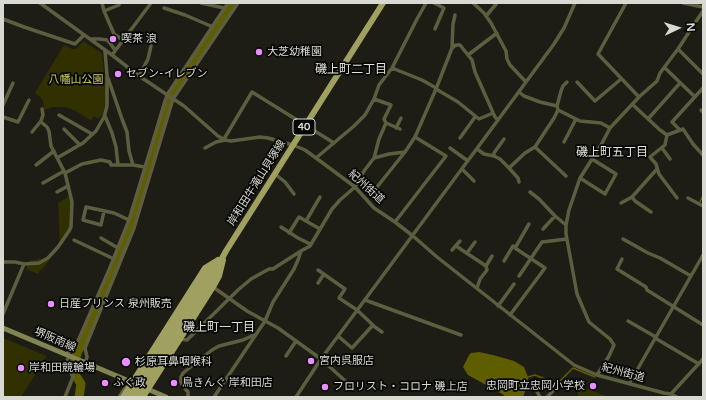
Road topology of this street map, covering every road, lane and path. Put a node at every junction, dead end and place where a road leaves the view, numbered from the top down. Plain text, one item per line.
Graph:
1 (40, 3) edge
2 (102, 3) edge
3 (151, 3) edge
4 (201, 3) edge
5 (228, 3) edge
6 (238, 3) edge
7 (383, 3) edge
8 (426, 3) edge
9 (434, 3) edge
10 (473, 3) edge
11 (497, 3) edge
12 (575, 3) edge
13 (626, 3) edge
14 (683, 3) edge
15 (119, 4) edge
16 (703, 7) edge
17 (164, 8) dead end
18 (224, 8) junction
19 (104, 11) junction
20 (703, 11) edge
21 (455, 15) dead end
22 (486, 16) junction
23 (3, 19) edge
24 (212, 27) junction
25 (435, 29) dead end
26 (497, 33) junction
27 (84, 35) junction
28 (90, 39) junction
29 (123, 40) junction
30 (152, 46) dead end
31 (452, 48) junction
32 (678, 49) junction
33 (105, 50) junction
34 (115, 50) junction
35 (112, 55) junction
36 (468, 55) junction
37 (392, 68) junction
38 (665, 68) junction
39 (703, 74) edge
40 (108, 75) junction
41 (139, 76) junction
42 (621, 79) junction
43 (526, 82) junction
44 (567, 82) dead end
45 (577, 82) dead end
46 (13, 83) dead end
47 (680, 83) junction
48 (436, 88) junction
49 (703, 88) edge
50 (519, 92) junction
51 (170, 97) junction
52 (639, 97) junction
53 (695, 97) junction
54 (374, 99) junction
55 (29, 100) dead end
56 (632, 104) junction
57 (3, 105) edge
58 (557, 108) junction
59 (42, 109) dead end
60 (493, 113) junction
61 (59, 115) dead end
62 (105, 116) junction
63 (3, 117) edge
64 (475, 117) junction
65 (401, 118) dead end
66 (576, 119) junction
67 (498, 120) junction
68 (648, 120) junction
69 (41, 122) junction
70 (386, 123) junction
71 (306, 125) junction
72 (610, 128) junction
73 (64, 129) dead end
74 (679, 130) junction
75 (32, 132) dead end
76 (92, 134) junction
77 (667, 135) junction
78 (415, 137) junction
79 (460, 138) dead end
80 (504, 139) dead end
81 (224, 140) junction
82 (564, 142) dead end
83 (334, 143) junction
84 (80, 145) junction
85 (293, 145) junction
86 (535, 147) junction
87 (205, 148) dead end
88 (450, 148) dead end
89 (662, 148) junction
90 (477, 149) junction
91 (54, 151) junction
92 (404, 152) junction
93 (703, 155) edge
94 (494, 156) junction
95 (57, 158) junction
96 (316, 158) junction
97 (374, 158) junction
98 (592, 159) junction
99 (670, 159) dead end
100 (468, 161) junction
101 (36, 165) dead end
102 (118, 165) junction
103 (133, 165) junction
104 (145, 167) junction
105 (510, 168) junction
106 (462, 169) junction
107 (657, 169) junction
108 (65, 172) junction
109 (275, 174) junction
110 (566, 176) dead end
111 (580, 178) junction
112 (474, 181) dead end
113 (519, 182) dead end
114 (43, 183) dead end
115 (68, 186) junction
116 (377, 186) dead end
117 (355, 187) junction
118 (57, 192) dead end
119 (530, 192) dead end
120 (294, 194) dead end
121 (320, 197) dead end
122 (632, 197) junction
123 (677, 198) dead end
124 (688, 198) dead end
125 (621, 203) dead end
126 (703, 206) edge
127 (104, 211) junction
128 (651, 212) dead end
129 (555, 216) junction
130 (129, 220) junction
131 (306, 221) junction
132 (395, 222) junction
133 (530, 224) dead end
134 (566, 225) junction
135 (281, 227) dead end
136 (320, 229) junction
137 (543, 229) dead end
138 (290, 233) junction
139 (413, 236) junction
140 (101, 238) dead end
141 (567, 239) junction
142 (623, 239) dead end
143 (74, 240) dead end
144 (460, 241) dead end
145 (475, 242) dead end
146 (310, 244) junction
147 (456, 246) junction
148 (118, 248) junction
149 (516, 248) junction
150 (452, 250) dead end
151 (226, 251) junction
152 (301, 251) junction
153 (467, 253) junction
154 (703, 255) edge
155 (492, 256) dead end
156 (531, 258) junction
157 (114, 259) junction
158 (622, 259) dead end
159 (218, 260) junction
160 (504, 261) dead end
161 (3, 262) edge
162 (24, 264) junction
163 (486, 266) junction
164 (109, 270) junction
165 (318, 270) dead end
166 (115, 273) junction
167 (324, 274) junction
168 (519, 276) dead end
169 (691, 276) junction
170 (318, 283) dead end
171 (514, 284) dead end
172 (348, 285) dead end
173 (213, 287) junction
174 (477, 288) junction
175 (345, 289) junction
176 (230, 299) junction
177 (365, 300) junction
178 (498, 306) junction
179 (673, 307) junction
180 (357, 310) junction
181 (3, 314) edge
182 (510, 315) junction
183 (265, 321) junction
184 (628, 321) dead end
185 (373, 325) junction
186 (703, 325) edge
187 (3, 328) edge
188 (382, 332) dead end
189 (256, 334) junction
190 (461, 335) dead end
191 (338, 336) junction
192 (655, 338) junction
193 (180, 339) junction
194 (296, 341) junction
195 (165, 348) junction
196 (69, 356) junction
197 (286, 356) dead end
198 (320, 359) junction
199 (703, 359) edge
200 (84, 363) junction
201 (699, 364) junction
202 (597, 376) junction
203 (132, 383) junction
204 (629, 384) junction
205 (352, 387) dead end
206 (535, 388) dead end
207 (556, 388) dead end
208 (148, 390) junction
209 (671, 394) junction
210 (663, 395) edge
211 (66, 397) edge
212 (119, 397) edge
213 (123, 397) edge
214 (130, 397) edge
215 (136, 397) edge
216 (143, 397) edge
217 (147, 397) edge
218 (166, 397) edge
219 (188, 397) edge
220 (214, 397) edge
221 (296, 397) edge
222 (540, 397) edge
223 (547, 397) edge
224 (677, 397) edge

1 - 27 street
2 - 19 street
3 - 29 street
4 - 18 street
5 - 18 street
6 - 51 street
7 - 71 main road, 岸和田牛滝山貝塚線 / 40
8 - 37 street
9 - 25 street
10 - 22 street
11 - 22 street
12 - 43 street
13 - 42 street
14 - 16 street
15 - 19 street
17 - 24 street
18 - 24 street
19 - 29 street
20 - 32 street
21 - 31 street
22 - 26 street
23 - 27 street
24 - 51 street
26 - 36 street
26 - 43 street
27 - 28 street
28 - 33 street
28 - 34 street
29 - 34 street
30 - 41 street
31 - 36 street
31 - 48 street
32 - 38 street
32 - 39 street
33 - 35 street
33 - 40 street
34 - 35 street
35 - 41 street
36 - 60 street
37 - 48 street
37 - 54 street
38 - 47 street
38 - 52 street
40 - 62 street
40 - 103 street
41 - 51 street
42 - 45 street
42 - 52 street
43 - 50 street
44 - 58 street
46 - 57 street
47 - 53 street
47 - 68 street
48 - 64 street
48 - 78 street
49 - 53 street
50 - 58 street
50 - 67 street
51 - 81 street
51 - 104 street
51 - 166 street
52 - 56 street
53 - 74 street
54 - 70 street
54 - 83 street
55 - 63 street
56 - 68 street
56 - 72 street
58 - 66 street
58 - 86 street
59 - 69 street
60 - 64 street
60 - 67 street
61 - 76 street
62 - 76 street
62 - 102 street
64 - 79 street
65 - 70 street
66 - 72 street
66 - 82 street
67 - 90 street
68 - 77 street
69 - 75 street
69 - 91 street
70 - 97 street
71 - 81 street
71 - 83 street
71 - 85 main road, 岸和田牛滝山貝塚線 / 40
72 - 98 street
73 - 84 street
74 - 77 street
74 - 93 street
76 - 84 street
77 - 89 street
78 - 92 street
78 - 132 street
80 - 94 street
81 - 85 street, 紀州街道
81 - 87 street, 紀州街道
83 - 96 street
84 - 95 street
85 - 96 street, 紀州街道
85 - 109 main road, 岸和田牛滝山貝塚線 / 40
86 - 105 street
86 - 110 street
88 - 100 street
89 - 99 street
89 - 107 street
90 - 94 street
90 - 100 street
91 - 95 street
91 - 101 street
92 - 97 street
92 - 116 street
94 - 105 street
95 - 108 street
96 - 117 street, 紀州街道
97 - 117 street
98 - 111 street
98 - 111 street
100 - 106 street
102 - 103 street
102 - 108 street
103 - 104 street
104 - 130 street
105 - 113 street
106 - 112 street
106 - 139 street
107 - 122 street
107 - 123 street
108 - 114 street
108 - 115 street
109 - 120 street
109 - 151 main road, 岸和田牛滝山貝塚線 / 40
111 - 134 street
115 - 118 street
115 - 162 street
117 - 132 street, 紀州街道
117 - 136 street
119 - 129 street
121 - 131 street
122 - 125 street
122 - 128 street
124 - 126 street
127 - 127 street
127 - 130 street
129 - 134 street
129 - 137 street
130 - 148 street
131 - 136 street
131 - 138 street
132 - 139 street, 紀州街道
133 - 149 street
134 - 141 street
135 - 138 street
136 - 146 street
138 - 146 street
139 - 174 street, 紀州街道
139 - 177 street
140 - 148 street
141 - 156 street
141 - 202 street
142 - 169 street
143 - 157 street
144 - 147 street
145 - 153 street
146 - 152 street
147 - 150 street
147 - 153 street
148 - 157 street
149 - 156 street
149 - 160 street
151 - 159 main road, 岸和田牛滝山貝塚線 / 40
151 - 173 main road
151 - 195 main road, 岸和田牛滝山貝塚線 / 40
152 - 176 street
152 - 183 street
153 - 163 street
154 - 169 street
155 - 163 street
156 - 168 street
156 - 182 street
157 - 164 street
158 - 179 street
159 - 195 main road, 岸和田牛滝山貝塚線 / 40
159 - 203 main road
161 - 162 street
162 - 181 street
163 - 174 street
164 - 166 street
164 - 196 street
165 - 167 street
166 - 200 street
167 - 170 street
167 - 175 street
169 - 179 street
171 - 178 street
172 - 175 street
173 - 176 street
173 - 193 main road
174 - 178 street, 紀州街道
175 - 180 street
176 - 183 street
176 - 193 street
177 - 180 street
177 - 190 street
178 - 182 street, 紀州街道
179 - 186 street
179 - 192 street
180 - 185 street
180 - 191 street
182 - 202 street, 紀州街道
183 - 189 street
183 - 194 street
184 - 192 street
185 - 188 street
185 - 191 street
187 - 196 main road, 堺阪南線
189 - 219 street
189 - 220 street
191 - 198 street
192 - 201 street
192 - 204 street
193 - 208 main road
194 - 197 street
194 - 198 street
195 - 214 main road, 岸和田牛滝山貝塚線 / 40
195 - 215 main road, 岸和田牛滝山貝塚線 / 40
196 - 200 main road, 堺阪南線
196 - 211 street
198 - 205 street
198 - 221 street
199 - 201 street
200 - 203 main road, 堺阪南線
201 - 209 street
202 - 204 street, 紀州街道
203 - 208 main road, 堺阪南線
203 - 212 street
203 - 213 main road
204 - 210 street, 紀州街道
206 - 222 street
207 - 223 street
208 - 216 main road
208 - 217 street
208 - 218 main road, 堺阪南線
209 - 210 street, 紀州街道
209 - 224 street, 紀州街道

